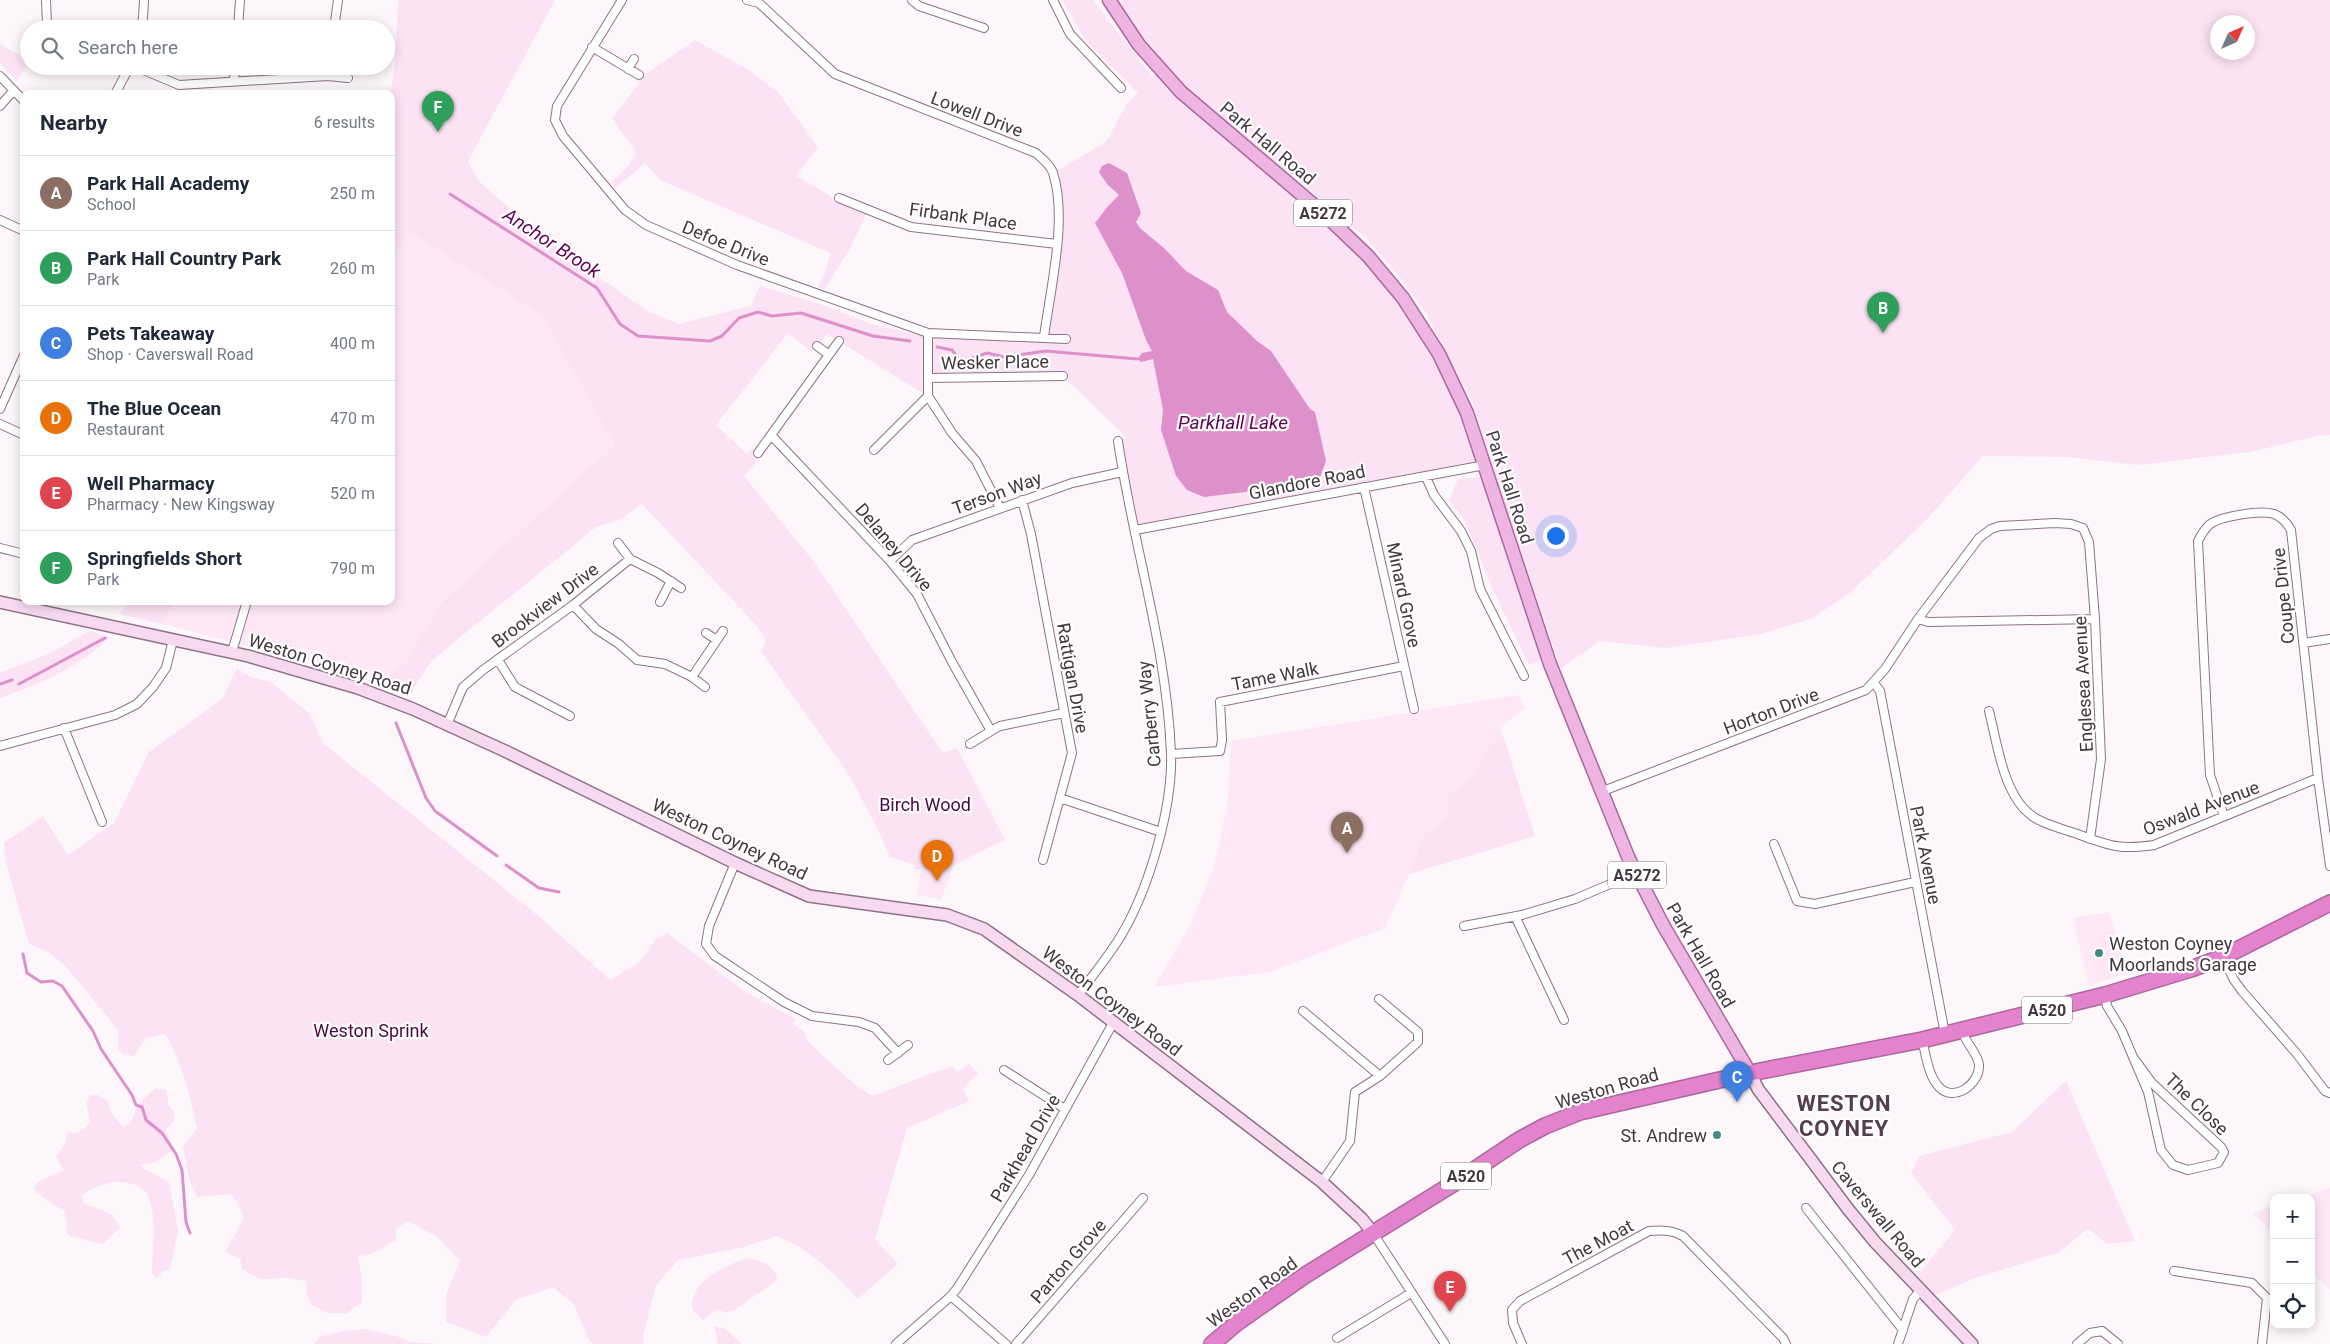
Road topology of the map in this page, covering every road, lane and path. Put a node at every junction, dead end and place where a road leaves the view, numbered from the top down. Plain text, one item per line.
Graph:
1 (46, 0) edge
2 (144, 0) edge
3 (240, 0) edge
4 (338, 0) edge
5 (622, 0) edge
6 (748, 0) edge
7 (912, 0) edge
8 (1054, 0) edge
9 (1109, 0) edge
10 (761, 2) edge
11 (922, 3) edge
12 (47, 20) edge
13 (142, 20) edge
14 (239, 20) edge
15 (335, 20) edge
16 (984, 28) dead end
17 (592, 47) junction
18 (634, 59) dead end
19 (628, 69) junction
20 (125, 75) edge
21 (156, 75) edge
22 (234, 75) edge
23 (639, 75) dead end
24 (0, 76) edge
25 (328, 76) joint
26 (348, 78) dead end
27 (234, 81) junction
28 (1121, 88) dead end
29 (117, 90) edge
30 (13, 91) junction
31 (20, 97) edge
32 (0, 106) edge
33 (839, 198) dead end
34 (0, 220) edge
35 (20, 229) edge
36 (1056, 244) junction
37 (928, 334) junction
38 (1044, 337) junction
39 (1066, 339) dead end
40 (839, 340) dead end
41 (817, 346) dead end
42 (828, 354) junction
43 (20, 365) edge
44 (1063, 376) dead end
45 (928, 378) junction
46 (928, 396) junction
47 (0, 408) edge
48 (0, 424) edge
49 (20, 434) edge
50 (771, 435) junction
51 (1118, 441) dead end
52 (874, 450) dead end
53 (758, 452) dead end
54 (1485, 465) junction
55 (1122, 472) junction
56 (1426, 477) junction
57 (1364, 486) junction
58 (1022, 500) junction
59 (1000, 508) junction
60 (2083, 528) joint
61 (1135, 530) junction
62 (618, 543) dead end
63 (0, 548) edge
64 (20, 553) edge
65 (630, 558) junction
66 (890, 561) junction
67 (671, 581) junction
68 (681, 588) dead end
69 (0, 602) edge
70 (660, 602) dead end
71 (246, 605) edge
72 (573, 605) junction
73 (1918, 619) junction
74 (2095, 619) junction
75 (723, 631) dead end
76 (706, 633) dead end
77 (2330, 639) edge
78 (173, 640) junction
79 (717, 640) junction
80 (2303, 642) junction
81 (232, 652) junction
82 (498, 660) junction
83 (1404, 666) junction
84 (1524, 676) dead end
85 (692, 677) junction
86 (1874, 683) junction
87 (706, 686) dead end
88 (1414, 709) dead end
89 (1989, 711) dead end
90 (1064, 713) junction
91 (570, 716) dead end
92 (447, 725) junction
93 (64, 728) junction
94 (991, 731) junction
95 (970, 744) dead end
96 (0, 746) edge
97 (1171, 754) junction
98 (2318, 778) junction
99 (1603, 791) junction
100 (1060, 798) junction
101 (2224, 816) junction
102 (102, 822) dead end
103 (1161, 832) junction
104 (2090, 839) junction
105 (1774, 844) dead end
106 (1043, 860) dead end
107 (735, 863) junction
108 (2330, 866) edge
109 (1636, 873) junction
110 (1915, 882) junction
111 (2330, 903) edge
112 (1515, 916) junction
113 (1464, 926) dead end
114 (2223, 957) junction
115 (1078, 995) junction
116 (2105, 995) junction
117 (1379, 999) dead end
118 (1303, 1011) dead end
119 (1564, 1020) dead end
120 (1112, 1023) junction
121 (1962, 1030) junction
122 (1945, 1034) junction
123 (1922, 1040) junction
124 (908, 1045) dead end
125 (898, 1053) junction
126 (2133, 1057) junction
127 (888, 1060) dead end
128 (1004, 1070) dead end
129 (1750, 1072) junction
130 (1380, 1076) junction
131 (2330, 1093) edge
132 (1065, 1109) junction
133 (1322, 1182) junction
134 (1143, 1198) dead end
135 (1806, 1208) dead end
136 (1373, 1232) junction
137 (2174, 1271) dead end
138 (1920, 1291) junction
139 (1411, 1294) junction
140 (951, 1296) junction
141 (1903, 1330) junction
142 (1337, 1338) dead end
143 (896, 1344) edge
144 (1006, 1344) edge
145 (1016, 1344) edge
146 (1212, 1344) edge
147 (1445, 1344) edge
148 (1522, 1344) edge
149 (1786, 1344) edge
150 (1898, 1344) edge
151 (1972, 1344) edge
152 (2077, 1344) edge
153 (2118, 1344) edge
154 (2262, 1344) edge

1 - 12 street
2 - 13 street
3 - 14 street
4 - 15 street
5 - 17 street, Defoe Drive
6 - 10 street, Lowell Drive
7 - 11 street
8 - 28 street
9 - 54 main road, Park Hall Road / A5272
10 - 36 street, Lowell Drive
11 - 16 street
17 - 19 street
17 - 37 street, Defoe Drive
18 - 19 street
19 - 23 street
20 - 29 street
21 - 27 street
22 - 27 street
24 - 30 street
25 - 26 street
25 - 27 street
30 - 31 street
30 - 32 street
33 - 36 street, Firbank Place
34 - 35 street
36 - 38 street, Lowell Drive
37 - 38 street, Defoe Drive
37 - 45 street
38 - 39 street, Defoe Drive
40 - 42 street
41 - 42 street
42 - 50 street
43 - 47 street
44 - 45 street, Wesker Place
45 - 46 street
46 - 52 street
46 - 59 street
48 - 49 street
50 - 53 street
50 - 66 street, Delaney Drive
51 - 55 street, Carberry Way
54 - 56 street, Glandore Road
54 - 99 main road, Park Hall Road / A5272
55 - 58 street, Terson Way
55 - 61 street, Carberry Way
56 - 57 street, Glandore Road
56 - 84 street
57 - 61 street, Glandore Road
57 - 83 street, Minard Grove
58 - 59 street, Terson Way
58 - 90 street, Rattigan Drive
59 - 66 street, Terson Way
60 - 73 street, Horton Drive
60 - 74 street, Englesea Avenue
61 - 97 street, Carberry Way
62 - 65 street
63 - 64 street
65 - 67 street
65 - 72 street, Brookview Drive
66 - 94 street, Delaney Drive
67 - 68 street
67 - 70 street
69 - 78 street, Weston Coyney Road
71 - 81 street
72 - 82 street, Brookview Drive
72 - 85 street
73 - 74 street
73 - 86 street, Horton Drive
74 - 104 street, Englesea Avenue
75 - 79 street
76 - 79 street
77 - 80 street
78 - 81 street, Weston Coyney Road
78 - 93 street
79 - 85 street
80 - 98 street, Coupe Drive
80 - 101 street, Coupe Drive
81 - 92 street, Weston Coyney Road
82 - 91 street
82 - 92 street, Brookview Drive
83 - 88 street, Minard Grove
83 - 97 street, Tame Walk
85 - 87 street
86 - 99 street, Horton Drive
86 - 110 street, Park Avenue
89 - 104 street, Oswald Avenue
90 - 94 street
90 - 100 street, Rattigan Drive
92 - 107 street, Weston Coyney Road
93 - 96 street
93 - 102 street
94 - 95 street
97 - 103 street, Carberry Way
98 - 101 street, Oswald Avenue
98 - 108 street, Coupe Drive
99 - 109 main road, Park Hall Road / A5272
100 - 103 street
100 - 106 street, Rattigan Drive
101 - 104 street, Oswald Avenue
103 - 115 street, Carberry Way
105 - 110 street
107 - 115 street, Weston Coyney Road
107 - 125 street
109 - 112 street
109 - 129 main road, Park Hall Road / A5272
110 - 122 street, Park Avenue
111 - 114 highway, Weston Road / A520
112 - 113 street
112 - 119 street
114 - 116 highway, Weston Road / A520
114 - 131 street
115 - 120 street, Weston Coyney Road
116 - 121 highway, Weston Road / A520
116 - 126 street, The Close
117 - 130 street
118 - 130 street
120 - 132 street, Parkhead Drive
120 - 133 street, Weston Coyney Road
121 - 122 highway, Weston Road / A520
121 - 123 street
122 - 123 highway, Weston Road / A520
123 - 129 highway, Weston Road / A520
124 - 125 street
125 - 127 street
126 - 126 street, The Close
128 - 132 street
129 - 136 highway, Weston Road / A520
129 - 138 street, Caverswall Road
130 - 133 street
132 - 140 street, Parkhead Drive
133 - 136 street, Weston Coyney Road
134 - 145 street, Parton Grove
135 - 141 street
136 - 139 street
136 - 146 highway, Weston Road / A520
137 - 154 street
138 - 141 street
138 - 151 street, Caverswall Road
139 - 142 street
139 - 147 street
140 - 143 street, Parkhead Drive
140 - 144 street
141 - 150 street
148 - 149 street, The Moat
152 - 153 street

